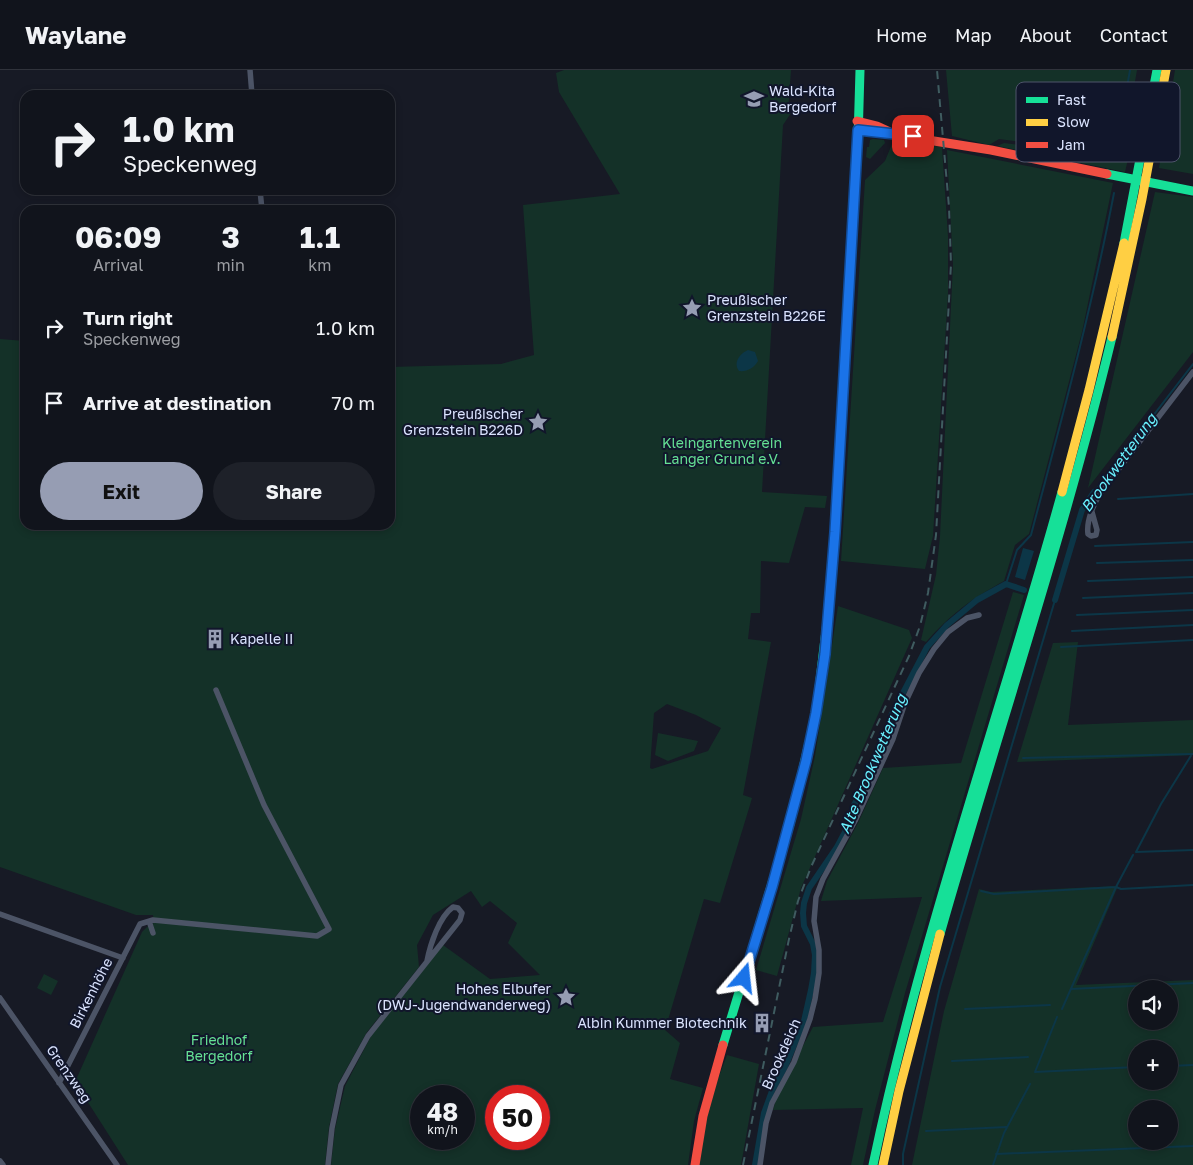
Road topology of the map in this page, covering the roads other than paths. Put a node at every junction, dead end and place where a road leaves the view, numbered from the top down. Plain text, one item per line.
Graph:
1 (250, 70) edge
2 (860, 70) edge
3 (252, 90) edge
4 (857, 125) junction
5 (1016, 155) edge
6 (1049, 162) edge
7 (1139, 162) edge
8 (1149, 162) edge
9 (1193, 191) edge
10 (1193, 372) edge
11 (1092, 512) dead end
12 (980, 615) dead end
13 (216, 690) dead end
14 (0, 914) edge
15 (149, 921) junction
16 (153, 933) dead end
17 (123, 958) junction
18 (427, 961) junction
19 (0, 998) edge
20 (59, 1083) junction
21 (0, 1161) edge
22 (3, 1165) edge
23 (117, 1165) edge
24 (328, 1165) edge
25 (695, 1165) edge
26 (760, 1165) edge
27 (873, 1165) edge
28 (883, 1165) edge

1 - 3 street
2 - 4 main road
4 - 5 main road
4 - 25 main road
6 - 9 main road
7 - 27 main road
8 - 28 main road
10 - 11 street
12 - 26 street, Brookdeich
13 - 15 street
14 - 17 street
15 - 16 street
15 - 17 street, Birkenhöhe
17 - 20 street, Birkenhöhe
18 - 18 street
18 - 24 street
19 - 20 street, Grenzweg
20 - 23 street, Grenzweg
21 - 22 street

